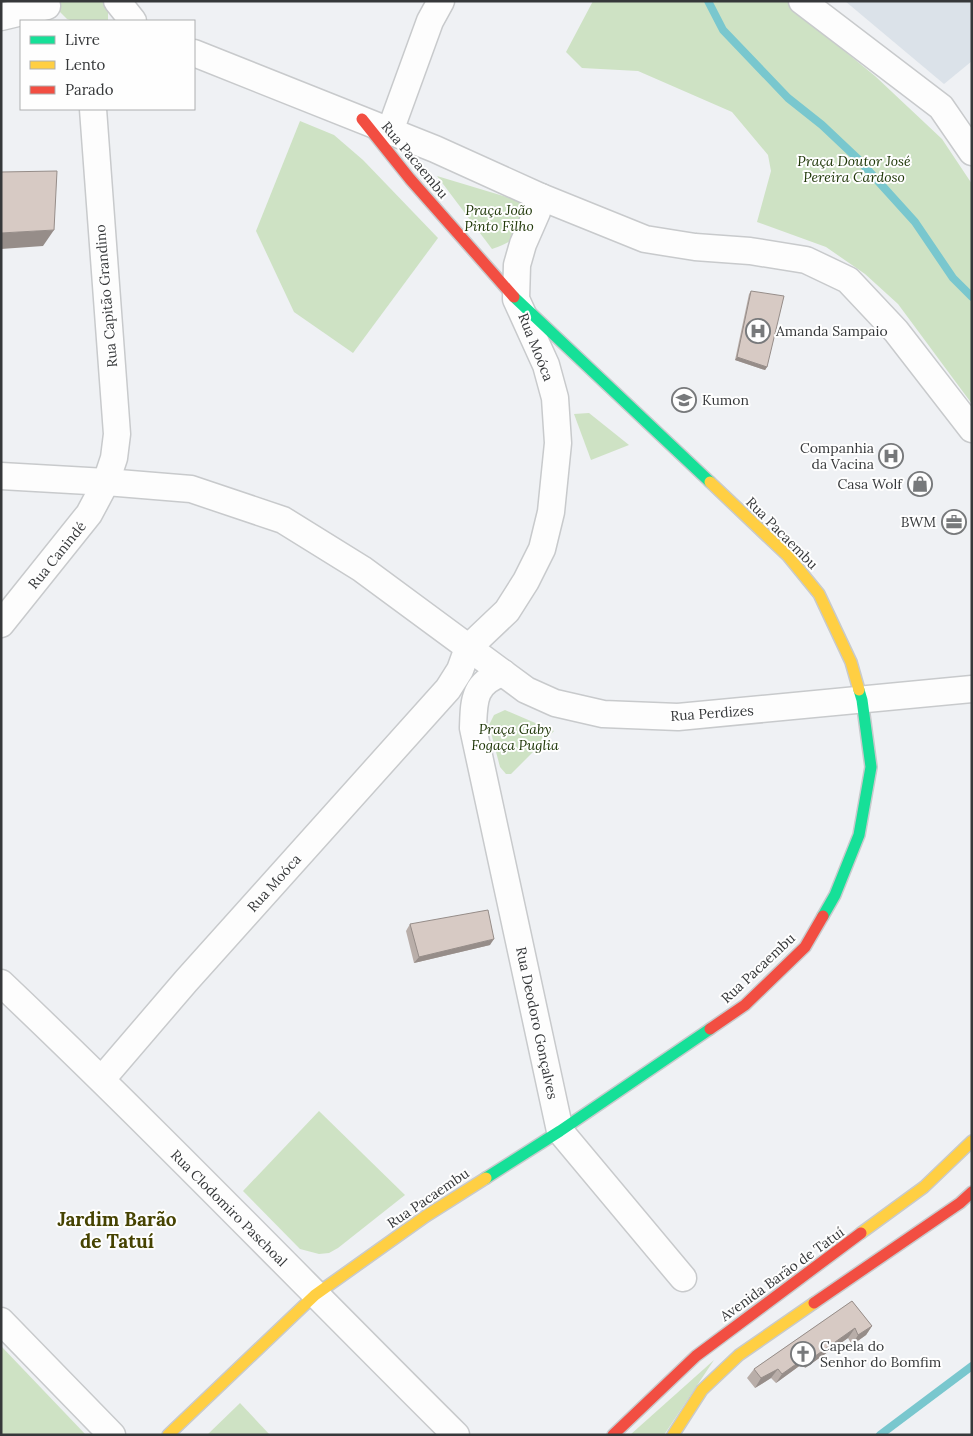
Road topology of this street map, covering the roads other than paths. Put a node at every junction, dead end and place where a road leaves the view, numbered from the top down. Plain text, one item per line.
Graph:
1 (117, 1) edge
2 (441, 1) edge
3 (802, 1) edge
4 (50, 10) edge
5 (1, 17) edge
6 (116, 20) edge
7 (132, 20) edge
8 (195, 53) edge
9 (93, 110) edge
10 (362, 119) junction
11 (390, 131) junction
12 (435, 149) junction
13 (972, 152) edge
14 (410, 179) junction
15 (541, 197) junction
16 (516, 299) junction
17 (972, 428) edge
18 (1, 476) edge
19 (106, 482) junction
20 (506, 611) junction
21 (1, 624) edge
22 (441, 629) junction
23 (468, 648) junction
24 (497, 669) junction
25 (972, 689) edge
26 (440, 698) junction
27 (862, 700) junction
28 (473, 728) junction
29 (1, 983) edge
30 (102, 1079) junction
31 (560, 1131) junction
32 (972, 1141) edge
33 (972, 1192) edge
34 (682, 1278) dead end
35 (315, 1295) junction
36 (1, 1321) edge
37 (112, 1435) edge
38 (168, 1435) edge
39 (456, 1435) edge
40 (613, 1435) edge
41 (673, 1435) edge

1 - 6 street
1 - 7 street
2 - 11 street
3 - 13 street
4 - 5 street
8 - 10 street
9 - 19 street, Rua Capitão Grandino
10 - 11 street
10 - 14 street, Rua Pacaembu
11 - 12 street
12 - 14 street
12 - 15 street
14 - 16 street, Rua Pacaembu
15 - 16 street, Rua Moóca
15 - 17 street
16 - 20 street, Rua Moóca
16 - 27 street, Rua Pacaembu
18 - 19 street, Rua Perdizes
19 - 21 street, Rua Canindé
19 - 22 street, Rua Perdizes
20 - 23 street, Rua Moóca
20 - 24 street, Rua Moóca
22 - 23 street, Rua Perdizes
22 - 26 street, Rua Moóca
23 - 24 street, Rua Perdizes
23 - 26 street, Rua Moóca
24 - 27 street, Rua Perdizes
24 - 28 street, Rua Deodoro Gonçalves
25 - 27 street, Rua Perdizes
26 - 28 street
26 - 30 street, Rua Moóca
27 - 31 street, Rua Pacaembu
28 - 31 street, Rua Deodoro Gonçalves
29 - 30 street, Rua Clodomiro Paschoal
30 - 35 street, Rua Clodomiro Paschoal
31 - 34 street, Rua Deodoro Gonçalves
31 - 35 street, Rua Pacaembu
32 - 40 street, Avenida Barão de Tatuí
33 - 41 street
35 - 38 street, Rua Pacaembu
35 - 39 street, Rua Clodomiro Paschoal
36 - 37 street

